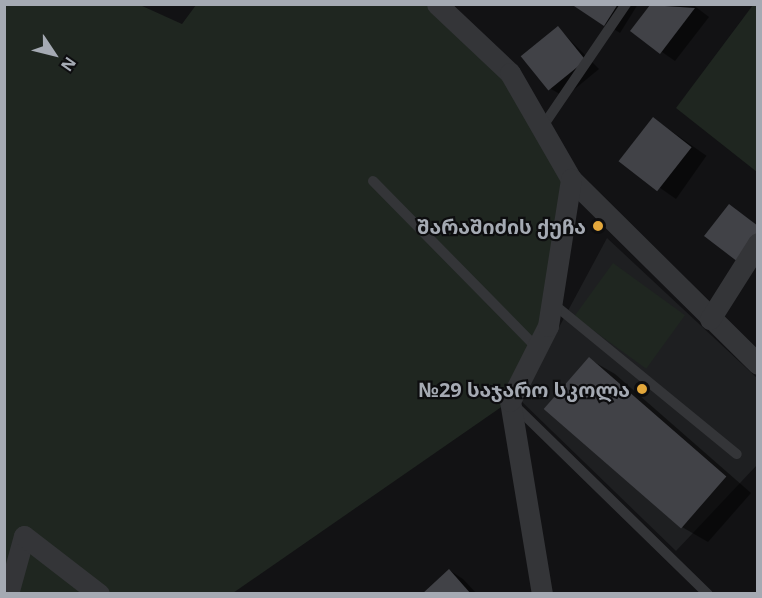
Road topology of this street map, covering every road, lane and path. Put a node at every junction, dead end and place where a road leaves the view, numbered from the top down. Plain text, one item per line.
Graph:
1 (437, 4) edge
2 (626, 4) edge
3 (543, 126) junction
4 (571, 179) junction
5 (373, 181) dead end
6 (758, 243) edge
7 (551, 302) junction
8 (710, 319) junction
9 (537, 348) junction
10 (758, 364) edge
11 (510, 401) junction
12 (736, 454) dead end
13 (8, 594) edge
14 (99, 594) edge
15 (542, 594) edge
16 (708, 594) edge

1 - 3 street
2 - 3 lane
3 - 4 street
4 - 7 street
4 - 8 street
5 - 9 lane
6 - 8 street
7 - 9 street
7 - 12 lane
8 - 10 street
9 - 11 street
11 - 15 street
11 - 16 lane
13 - 14 street

